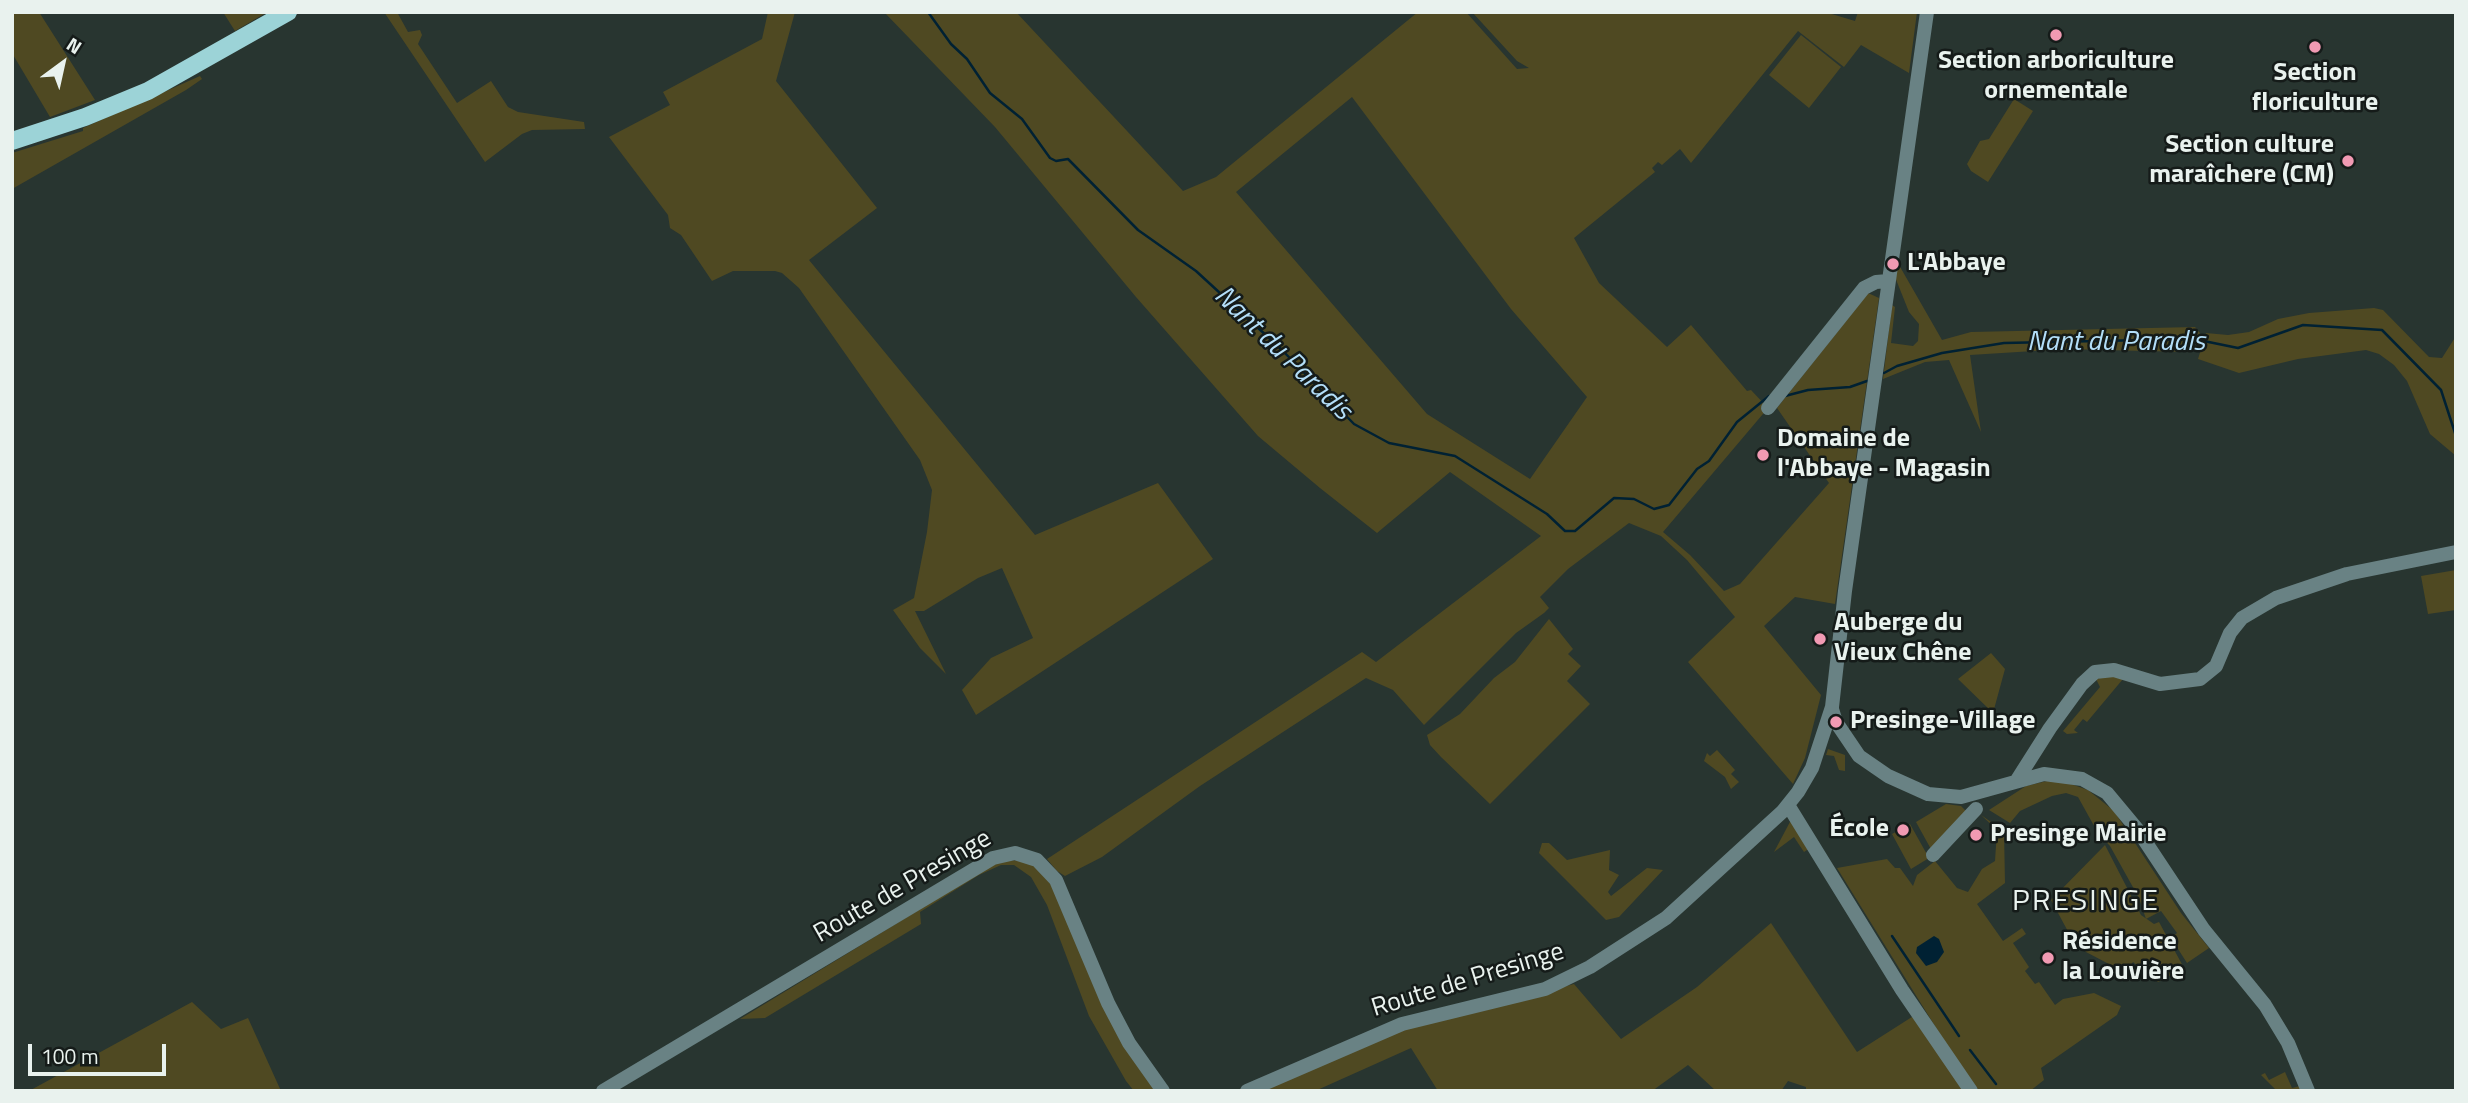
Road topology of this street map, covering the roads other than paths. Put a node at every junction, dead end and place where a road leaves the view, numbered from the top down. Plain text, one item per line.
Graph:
1 (288, 12) edge
2 (1927, 12) edge
3 (12, 141) edge
4 (1888, 281) junction
5 (1774, 401) dead end
6 (2456, 552) edge
7 (1832, 707) junction
8 (2017, 780) junction
9 (1994, 788) junction
10 (1951, 798) junction
11 (1788, 805) junction
12 (1976, 810) junction
13 (1933, 855) dead end
14 (603, 1091) edge
15 (1163, 1091) edge
16 (1247, 1091) edge
17 (1971, 1091) edge
18 (2308, 1091) edge

1 - 3 main road
2 - 4 street, Route de Presinge
4 - 5 street
4 - 7 street, Route de Presinge
6 - 8 street
7 - 10 street
7 - 11 street, Route de Presinge
8 - 9 street
8 - 18 street
9 - 10 street
9 - 12 street
10 - 12 street
11 - 16 street, Route de Presinge
11 - 17 street
12 - 13 street
14 - 15 street, Route de Presinge

